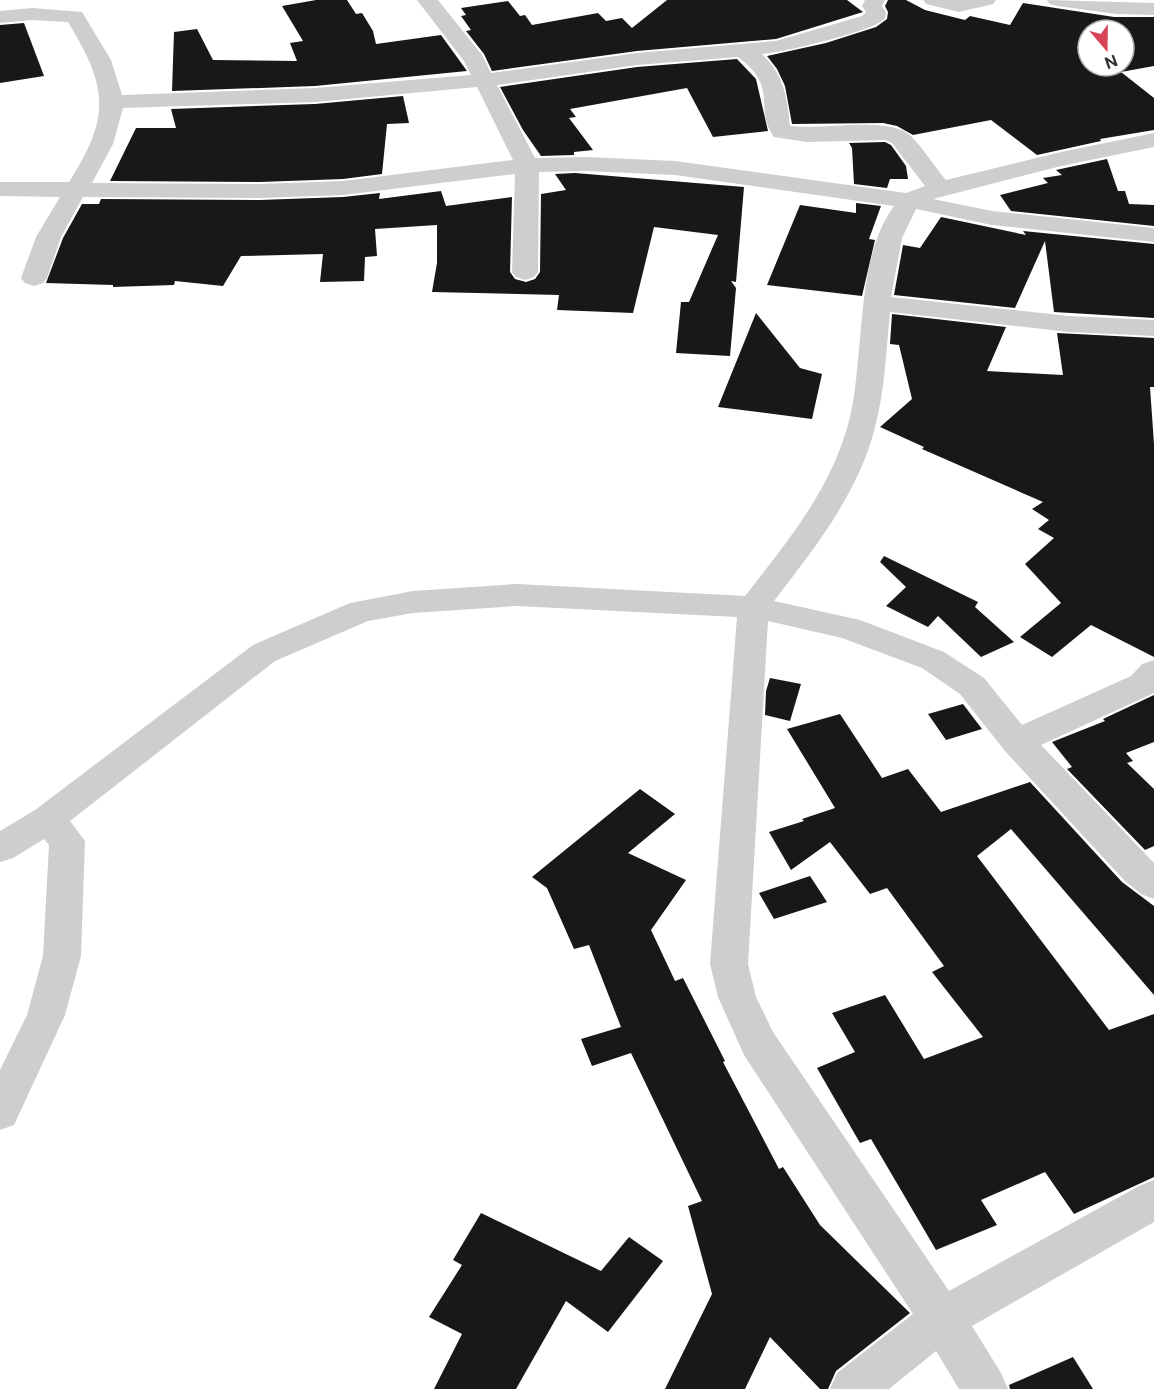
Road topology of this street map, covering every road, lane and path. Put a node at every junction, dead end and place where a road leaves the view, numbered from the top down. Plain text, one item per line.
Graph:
1 (427, 0) edge
2 (875, 0) edge
3 (933, 0) edge
4 (986, 0) edge
5 (1057, 0) edge
6 (1154, 9) edge
7 (0, 17) edge
8 (743, 50) junction
9 (484, 80) junction
10 (111, 102) junction
11 (1154, 140) edge
12 (527, 165) junction
13 (78, 188) junction
14 (0, 189) edge
15 (941, 190) junction
16 (910, 201) junction
17 (1154, 235) edge
18 (525, 272) dead end
19 (34, 278) dead end
20 (877, 303) junction
21 (1154, 328) edge
22 (753, 607) junction
23 (1154, 672) edge
24 (1017, 742) junction
25 (47, 820) junction
26 (0, 848) edge
27 (1154, 884) edge
28 (0, 1112) edge
29 (1154, 1200) edge
30 (942, 1319) junction
31 (853, 1389) edge
32 (985, 1389) edge

1 - 9 street
2 - 8 street
3 - 4 street
5 - 6 street
7 - 10 street
8 - 9 street
8 - 15 street
9 - 10 street
9 - 12 street
10 - 13 street
11 - 15 street
12 - 13 street
12 - 16 street
12 - 18 street
13 - 14 street
13 - 19 street
15 - 16 street
16 - 17 street
16 - 20 street
20 - 21 street
20 - 22 street
22 - 24 street
22 - 25 street
22 - 30 street
23 - 24 street
24 - 27 street
25 - 26 street
25 - 28 street
29 - 30 street
30 - 31 street
30 - 32 street

